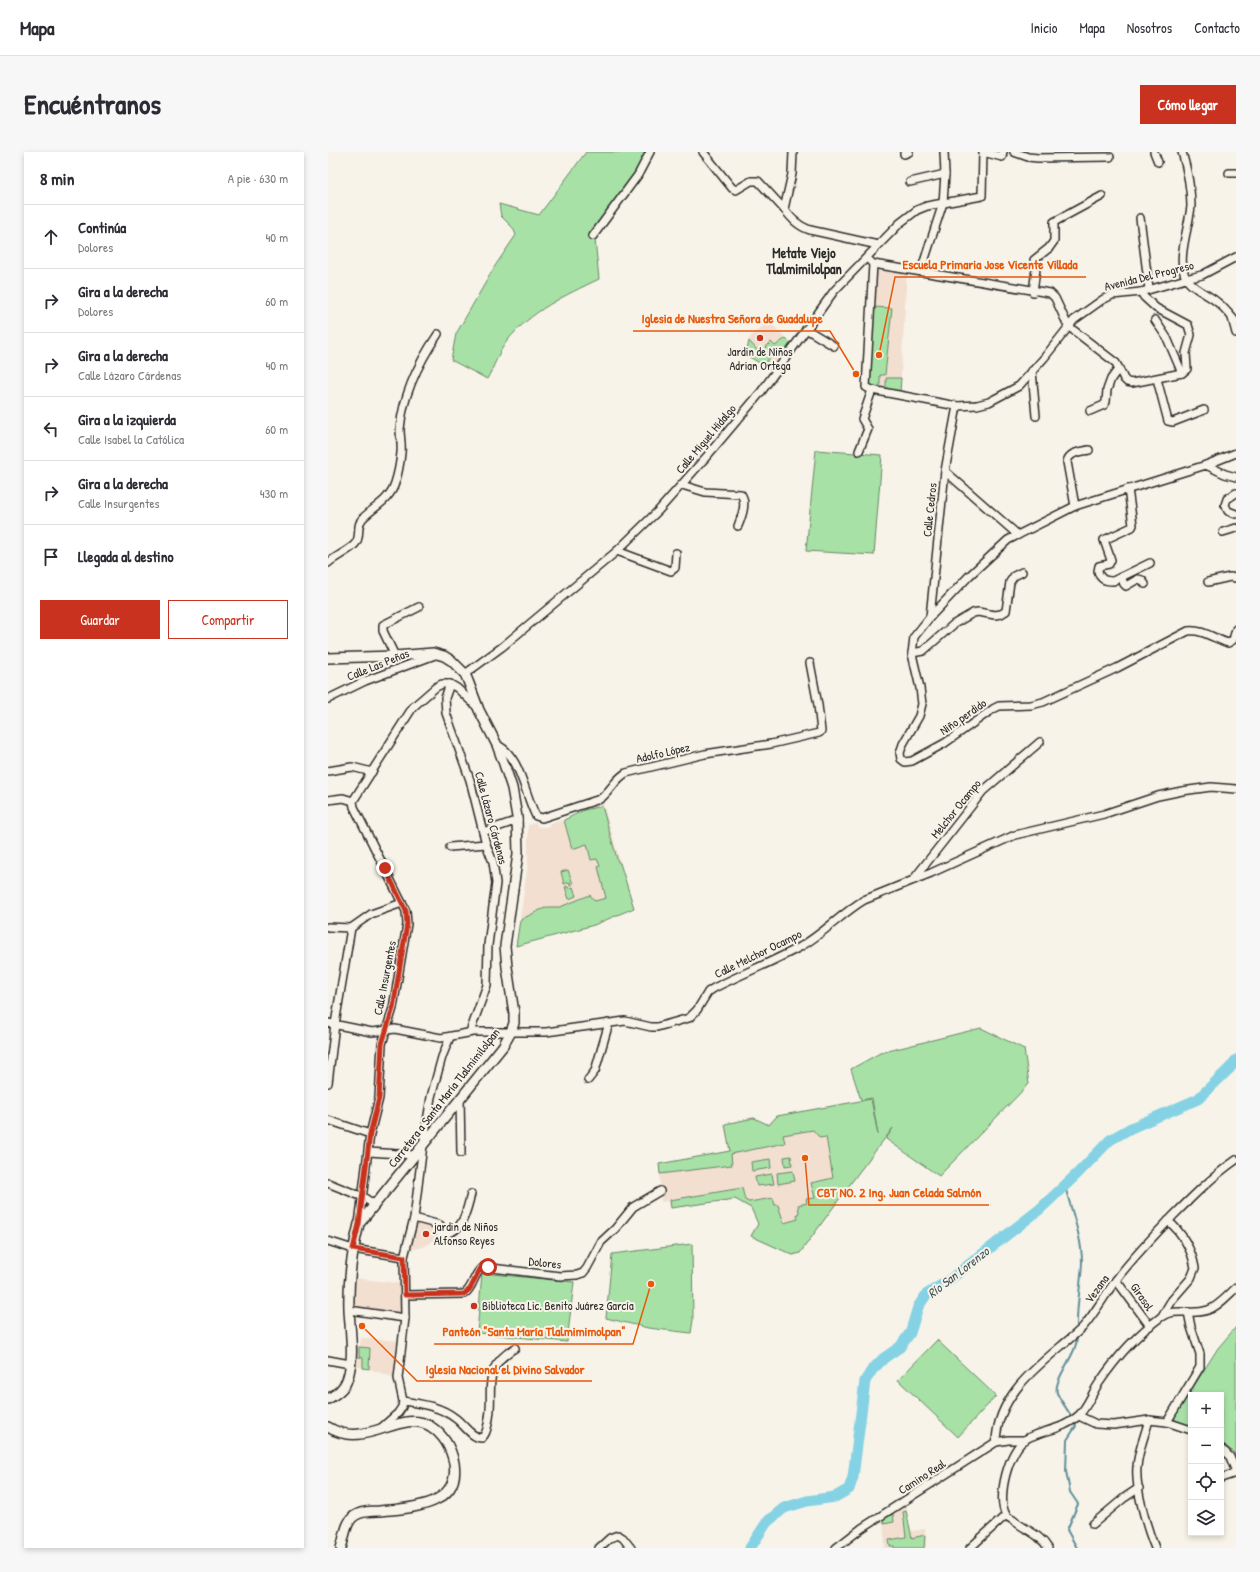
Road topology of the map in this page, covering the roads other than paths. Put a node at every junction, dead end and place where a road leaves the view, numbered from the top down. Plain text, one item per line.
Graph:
1 (650, 152) edge
2 (703, 152) edge
3 (793, 152) edge
4 (944, 152) edge
5 (983, 152) edge
6 (1003, 152) edge
7 (1014, 152) edge
8 (1154, 152) edge
9 (1182, 152) edge
10 (1110, 156) dead end
11 (1158, 162) dead end
12 (945, 174) junction
13 (910, 182) dead end
14 (1102, 196) dead end
15 (942, 202) junction
16 (784, 209) junction
17 (1140, 218) dead end
18 (594, 236) dead end
19 (878, 246) junction
20 (1236, 257) edge
21 (868, 258) junction
22 (873, 264) junction
23 (921, 271) junction
24 (1186, 279) junction
25 (1149, 288) junction
26 (1033, 292) junction
27 (1141, 292) junction
28 (1234, 319) edge
29 (1155, 320) dead end
30 (1068, 326) junction
31 (806, 329) junction
32 (1236, 333) edge
33 (438, 334) dead end
34 (834, 346) dead end
35 (1119, 368) junction
36 (1032, 371) junction
37 (1184, 371) junction
38 (1157, 379) junction
39 (870, 390) junction
40 (957, 406) junction
41 (1204, 410) dead end
42 (1090, 411) dead end
43 (1036, 416) dead end
44 (1089, 450) dead end
45 (859, 451) dead end
46 (1236, 453) edge
47 (1206, 465) junction
48 (945, 471) junction
49 (1236, 477) edge
50 (682, 485) junction
51 (1128, 489) junction
52 (1236, 493) edge
53 (1075, 506) junction
54 (1236, 514) edge
55 (738, 526) dead end
56 (1236, 528) edge
57 (1223, 532) dead end
58 (1018, 535) junction
59 (617, 551) junction
60 (676, 553) dead end
61 (328, 563) edge
62 (1150, 563) dead end
63 (1022, 572) dead end
64 (1121, 577) junction
65 (1236, 578) edge
66 (1208, 582) dead end
67 (1145, 584) dead end
68 (419, 607) dead end
69 (930, 618) junction
70 (1236, 629) edge
71 (912, 653) junction
72 (437, 654) junction
73 (395, 656) junction
74 (328, 658) edge
75 (810, 663) dead end
76 (464, 674) junction
77 (450, 684) junction
78 (328, 699) edge
79 (479, 710) junction
80 (1040, 742) dead end
81 (497, 745) junction
82 (328, 771) edge
83 (372, 772) junction
84 (1236, 788) edge
85 (328, 800) edge
86 (353, 801) junction
87 (518, 820) junction
88 (484, 832) junction
89 (486, 844) junction
90 (450, 847) dead end
91 (913, 880) junction
92 (402, 903) junction
93 (328, 927) edge
94 (351, 928) junction
95 (609, 1023) junction
96 (332, 1024) edge
97 (386, 1030) junction
98 (470, 1032) junction
99 (511, 1032) junction
100 (450, 1037) junction
101 (588, 1080) dead end
102 (328, 1083) edge
103 (460, 1098) junction
104 (328, 1120) edge
105 (370, 1134) junction
106 (423, 1145) junction
107 (369, 1152) junction
108 (461, 1153) dead end
109 (414, 1155) junction
110 (1236, 1160) edge
111 (328, 1183) edge
112 (660, 1191) dead end
113 (471, 1194) dead end
114 (363, 1197) junction
115 (375, 1205) junction
116 (414, 1218) junction
117 (1168, 1221) junction
118 (359, 1224) junction
119 (328, 1241) edge
120 (353, 1249) junction
121 (404, 1257) junction
122 (1116, 1280) junction
123 (1236, 1288) edge
124 (405, 1295) junction
125 (349, 1310) junction
126 (1188, 1312) junction
127 (1162, 1316) junction
128 (405, 1318) junction
129 (1150, 1326) junction
130 (515, 1348) dead end
131 (328, 1360) edge
132 (350, 1364) junction
133 (328, 1399) edge
134 (403, 1401) junction
135 (1077, 1417) junction
136 (1149, 1420) junction
137 (1167, 1422) junction
138 (328, 1427) edge
139 (1188, 1429) edge
140 (380, 1430) junction
141 (1025, 1440) junction
142 (996, 1442) junction
143 (1224, 1451) edge
144 (1236, 1473) edge
145 (1224, 1477) edge
146 (1139, 1488) junction
147 (1006, 1515) junction
148 (1093, 1524) dead end
149 (341, 1548) edge
150 (599, 1548) edge
151 (631, 1548) edge
152 (836, 1548) edge
153 (970, 1548) edge
154 (1048, 1548) edge
155 (1155, 1548) edge

1 - 18 street
2 - 16 street
3 - 16 street
4 - 12 street
5 - 6 street
5 - 15 street, Calle Miguel Hidalgo
7 - 10 street
8 - 11 street
9 - 24 street
12 - 13 street
12 - 15 street
14 - 26 street
15 - 19 street, Calle Miguel Hidalgo
15 - 23 street
16 - 19 street
17 - 25 street
19 - 21 street, Calle Miguel Hidalgo
20 - 24 street, Avenida Del Progreso
21 - 22 street
21 - 31 street, Calle Miguel Hidalgo
22 - 23 street
22 - 39 street
23 - 26 street
24 - 25 street, Avenida Del Progreso
24 - 28 street
25 - 27 street, Avenida Del Progreso
26 - 30 street
27 - 30 street, Avenida Del Progreso
27 - 37 street
28 - 32 street
29 - 37 street
30 - 35 street
30 - 36 street, Avenida Del Progreso
31 - 34 street
31 - 50 street, Calle Miguel Hidalgo
33 - 61 street
35 - 38 street
35 - 42 street
36 - 40 street, Avenida Del Progreso
36 - 43 street
37 - 38 street
38 - 41 street
39 - 40 street, Avenida Del Progreso
39 - 45 street
40 - 48 street, Calle Cedros
44 - 53 street
46 - 47 street
47 - 49 street
47 - 51 street
48 - 58 street
48 - 69 street, Calle Cedros
50 - 55 street
50 - 59 street, Calle Miguel Hidalgo
51 - 53 street
51 - 64 street
52 - 54 street
53 - 58 street
56 - 57 street
58 - 69 street
59 - 60 street
59 - 76 street, Calle Miguel Hidalgo
62 - 64 street
63 - 71 street
64 - 67 street
65 - 66 street
68 - 73 street
69 - 71 street, Niño perdido
70 - 71 street, Niño perdido
72 - 73 main road, Carretera a Santa María Tlalmimilolpan
72 - 76 main road, Carretera a Santa María Tlalmimilolpan
72 - 78 street, Calle Las Peñas
73 - 74 main road, Carretera a Santa María Tlalmimilolpan
75 - 81 street, Adolfo López
76 - 79 main road, Carretera a Santa María Tlalmimilolpan
77 - 79 street
77 - 83 street
77 - 88 street, Calle Lázaro Cárdenas
79 - 81 main road, Carretera a Santa María Tlalmimilolpan
80 - 91 street, Melchor Ocampo
81 - 87 main road, Carretera a Santa María Tlalmimilolpan
82 - 83 street
83 - 86 street
84 - 91 street, Calle Melchor Ocampo
85 - 86 street
86 - 92 street, Calle Insurgentes
87 - 88 street
87 - 99 main road, Carretera a Santa María Tlalmimilolpan
88 - 89 street, Calle Lázaro Cárdenas
89 - 90 street
89 - 98 street, Calle Lázaro Cárdenas
91 - 95 street, Calle Melchor Ocampo
92 - 94 street
92 - 97 street, Calle Insurgentes
93 - 94 street
94 - 96 street
95 - 99 street, Calle Melchor Ocampo
95 - 101 street
96 - 97 street, Calle Melchor Ocampo
96 - 102 street
97 - 100 street, Calle Melchor Ocampo
97 - 105 street, Calle Insurgentes
98 - 99 street, Calle Melchor Ocampo
98 - 100 street, Calle Melchor Ocampo
99 - 103 main road, Carretera a Santa María Tlalmimilolpan
100 - 106 street
103 - 106 main road, Carretera a Santa María Tlalmimilolpan
103 - 108 street
104 - 105 street
105 - 107 street, Calle Insurgentes
106 - 109 main road, Carretera a Santa María Tlalmimilolpan
106 - 116 street
107 - 109 street
107 - 114 street, Calle Insurgentes
109 - 115 main road, Carretera a Santa María Tlalmimilolpan
110 - 117 street, Vezana
111 - 114 street
112 - 124 street, Dolores
113 - 116 street
114 - 115 street
114 - 118 street, Calle Insurgentes
115 - 118 main road, Carretera a Santa María Tlalmimilolpan
116 - 121 street
117 - 122 street, Vezana
117 - 127 street
118 - 120 main road, Calle Insurgentes
119 - 120 street
120 - 121 street
120 - 125 main road, Calle Insurgentes
121 - 124 street
122 - 129 street, Girasol
122 - 142 street, Vezana
123 - 126 street
124 - 128 street
125 - 128 street
125 - 132 main road, Calle Insurgentes
126 - 127 street
126 - 137 street
127 - 129 street
128 - 134 street
129 - 135 street
130 - 134 street
131 - 132 street
132 - 133 main road, Calle Insurgentes
134 - 140 street
135 - 136 street
135 - 141 street, Camino Real
136 - 137 street
136 - 146 street
137 - 139 street
138 - 140 main road
140 - 149 main road
141 - 142 street, Camino Real
141 - 147 street
142 - 152 street, Camino Real
143 - 144 street
144 - 145 street
146 - 148 street
146 - 155 street
147 - 153 street
147 - 154 street
150 - 151 street

